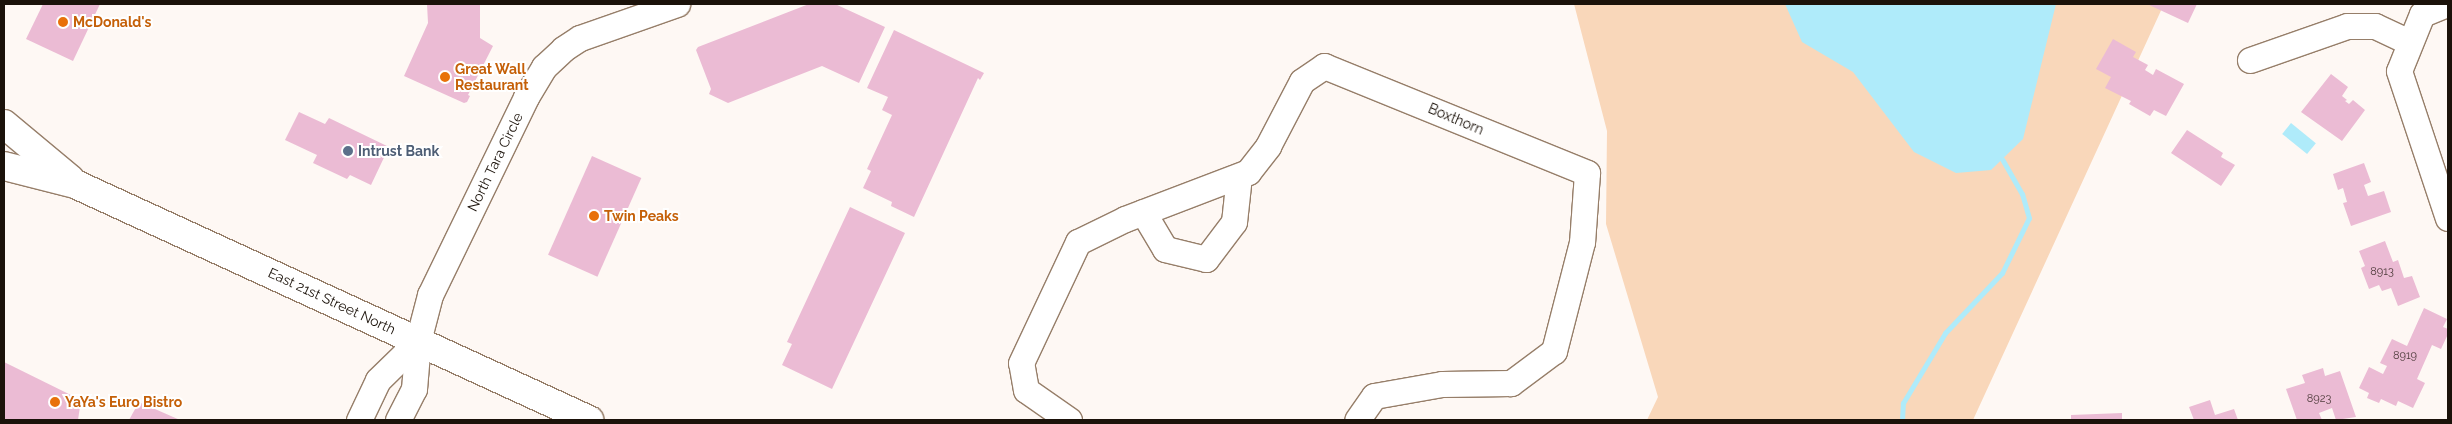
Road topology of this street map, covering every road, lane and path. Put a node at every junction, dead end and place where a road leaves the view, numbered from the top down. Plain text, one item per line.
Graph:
1 (677, 4) edge
2 (2447, 4) edge
3 (2410, 42) junction
4 (2250, 60) dead end
5 (4, 124) edge
6 (4, 166) edge
7 (1239, 176) junction
8 (75, 184) junction
9 (1143, 212) junction
10 (2448, 218) edge
11 (418, 341) junction
12 (359, 420) edge
13 (398, 420) edge
14 (589, 420) edge
15 (1069, 420) edge
16 (1357, 420) edge

1 - 11 street, North Tara Circle
2 - 3 street
3 - 4 street
3 - 10 street
5 - 8 main road, East 21st Street North
6 - 8 main road, East 21st Street North
7 - 9 street
7 - 9 street
7 - 16 street, Boxthorn
8 - 11 main road, East 21st Street North
9 - 15 street
11 - 12 street
11 - 13 street, North Tara Circle
11 - 14 main road, East 21st Street North

